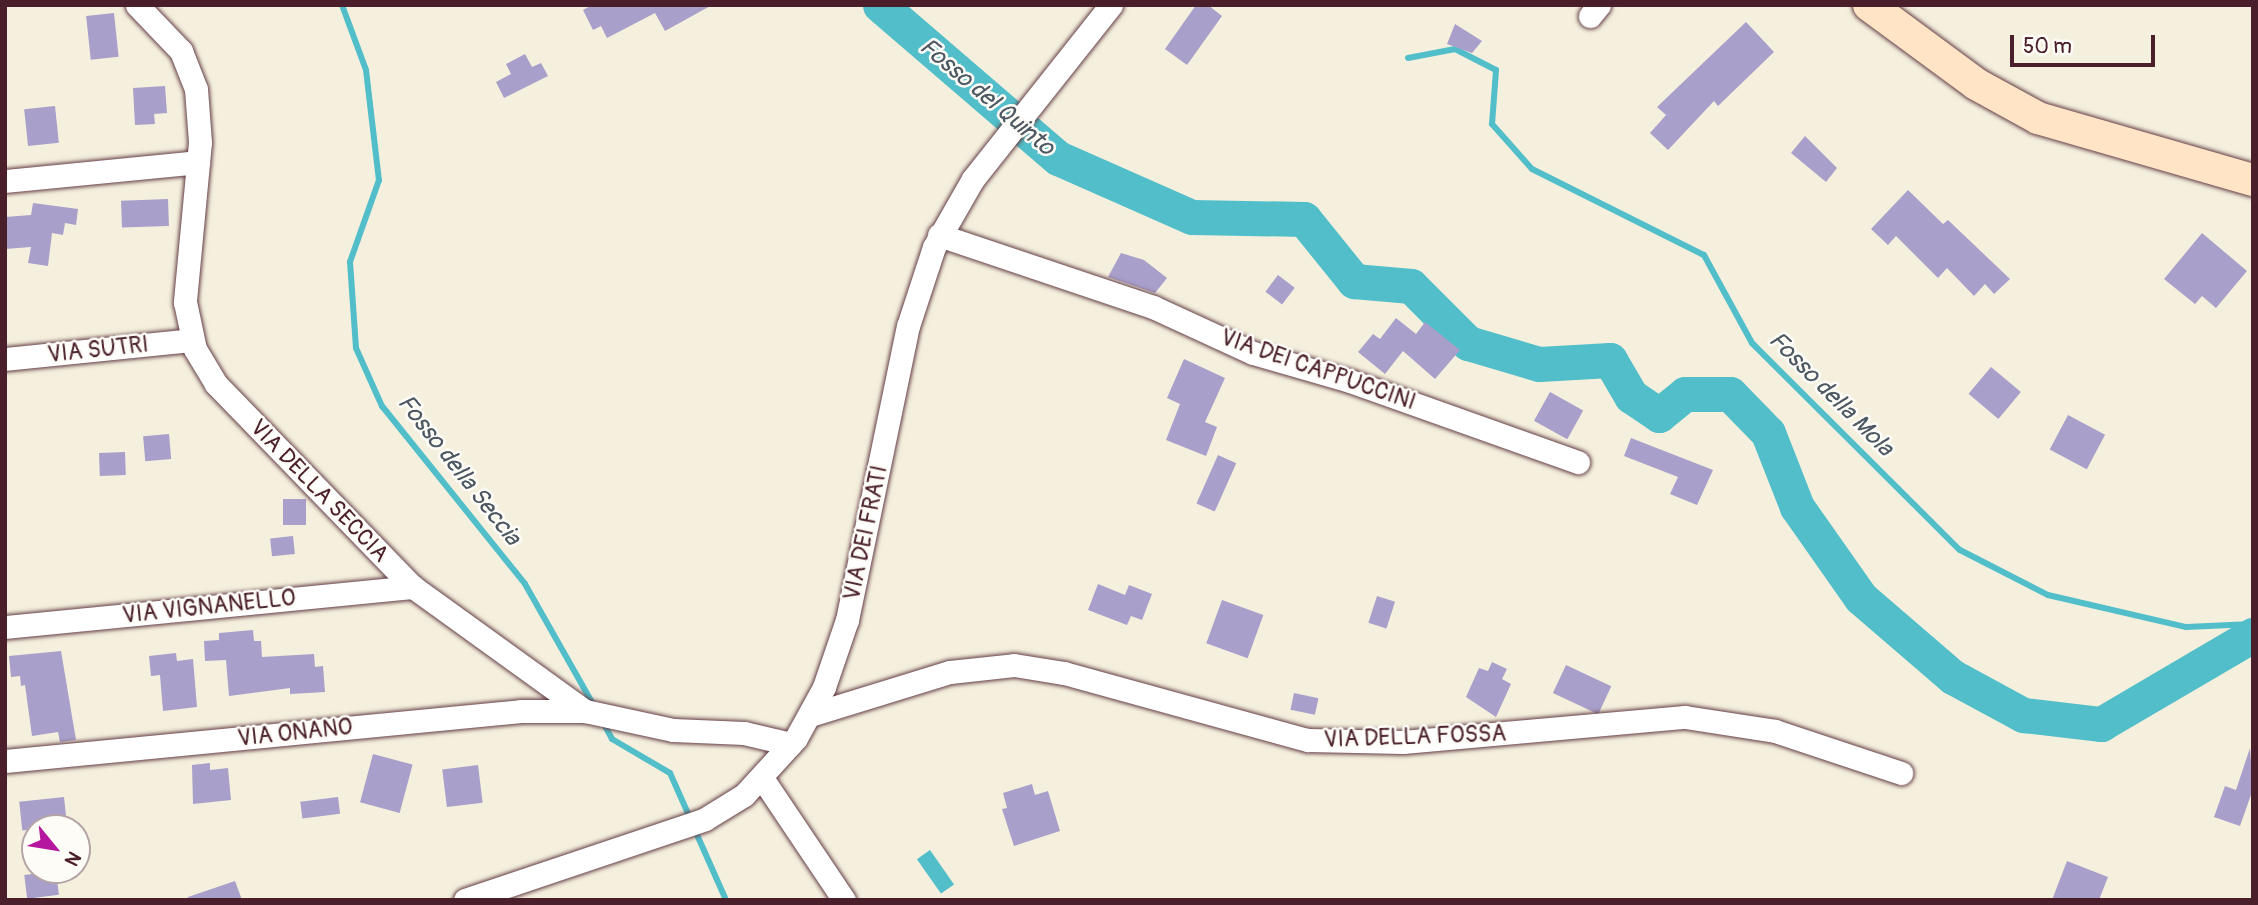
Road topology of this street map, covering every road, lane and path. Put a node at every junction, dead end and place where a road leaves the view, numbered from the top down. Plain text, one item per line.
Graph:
1 (137, 5) edge
2 (1111, 5) edge
3 (1869, 5) edge
4 (198, 162) junction
5 (2253, 180) edge
6 (5, 181) edge
7 (939, 236) junction
8 (192, 340) junction
9 (5, 359) edge
10 (1578, 462) dead end
11 (413, 587) junction
12 (5, 627) edge
13 (585, 711) junction
14 (810, 715) junction
15 (791, 744) junction
16 (5, 761) edge
17 (1901, 773) dead end
18 (762, 778) junction
19 (465, 900) edge
20 (844, 900) edge

1 - 4 street, VIA DELLA SECCIA
2 - 7 street, VIA DEI FRATI
3 - 5 main road
4 - 6 street
4 - 8 street, VIA DELLA SECCIA
7 - 10 street, VIA DEI CAPPUCCINI
7 - 14 street, VIA DEI FRATI
8 - 9 street, VIA SUTRI
8 - 11 street, VIA DELLA SECCIA
11 - 12 street, VIA VIGNANELLO
11 - 13 street, VIA DELLA SECCIA
13 - 15 street, VIA DELLA SECCIA
13 - 16 street, VIA ONANO
14 - 15 street, VIA DEI FRATI
14 - 17 street, VIA DELLA FOSSA
15 - 18 street, VIA DEI FRATI
18 - 19 street, VIA DEI FRATI
18 - 20 street

